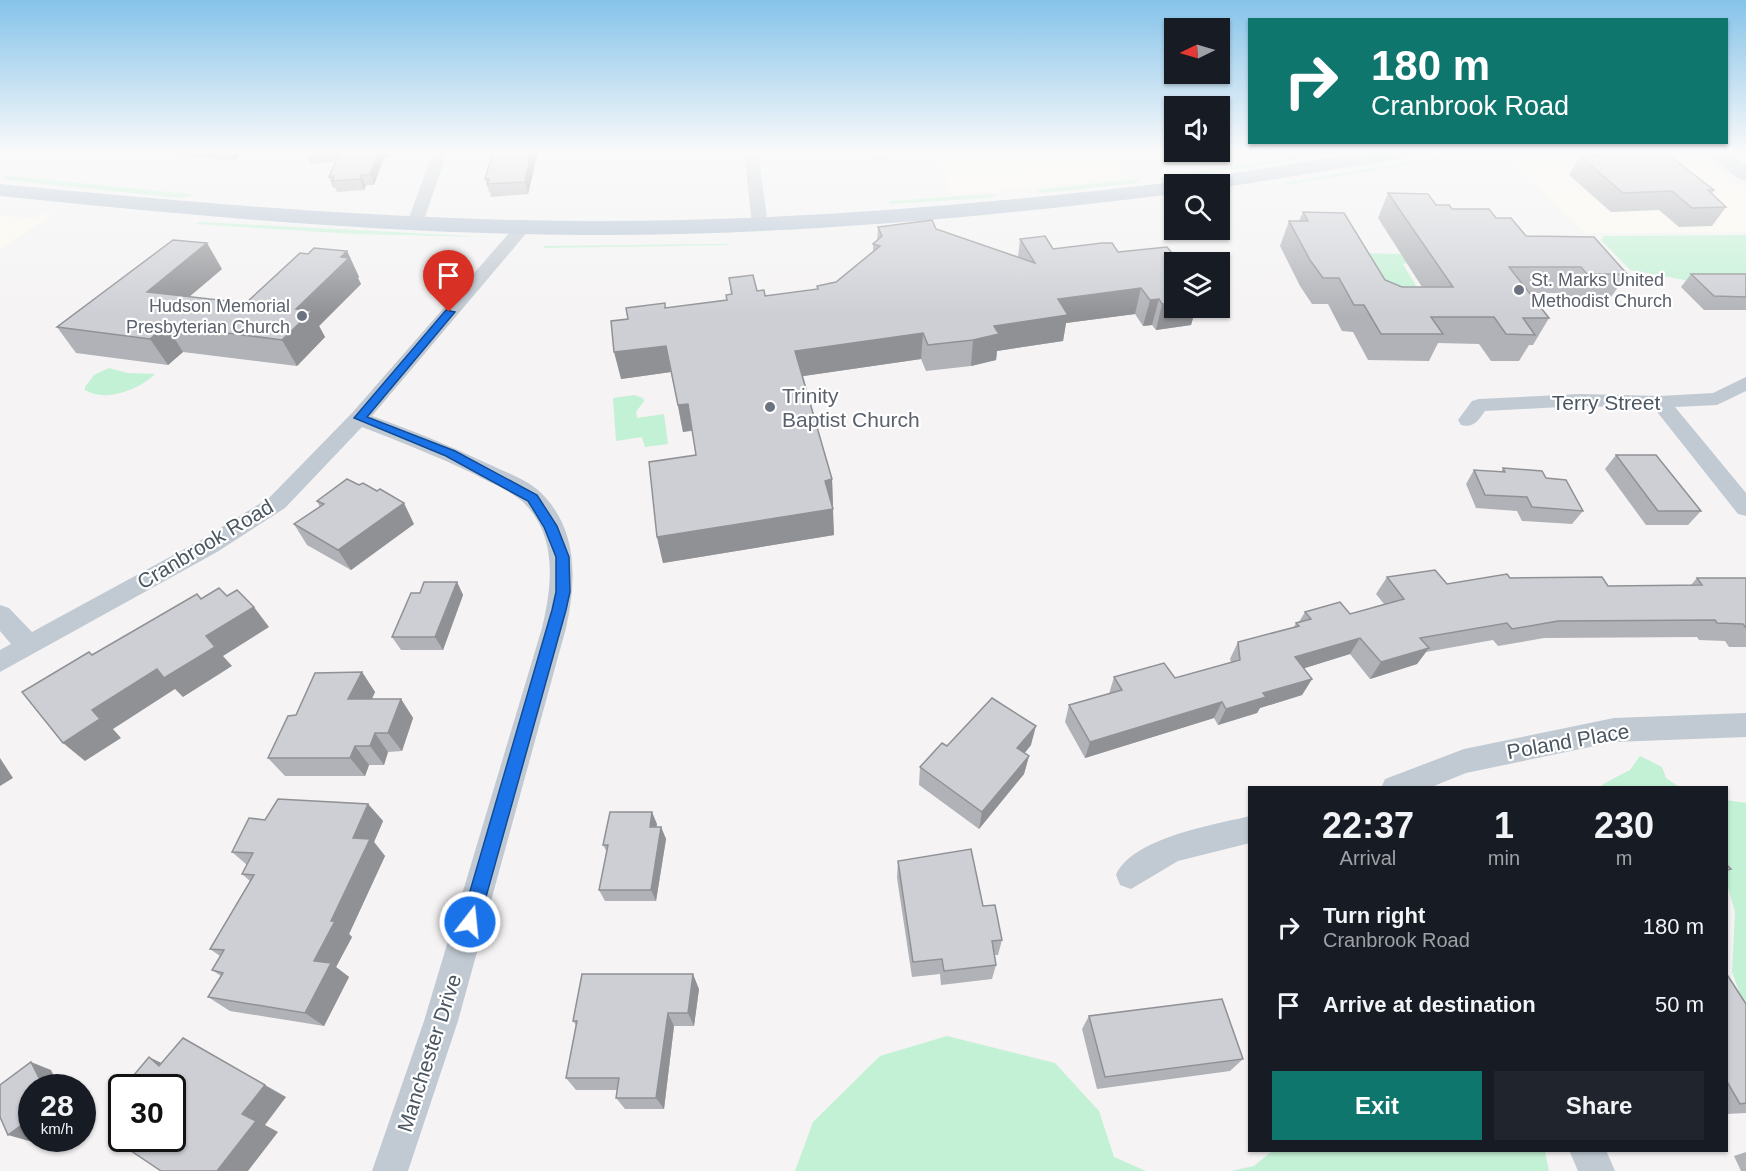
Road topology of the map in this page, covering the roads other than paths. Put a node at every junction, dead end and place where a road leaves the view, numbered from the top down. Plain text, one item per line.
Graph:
1 (167, 207) edge
2 (421, 207) edge
3 (758, 207) edge
4 (1005, 207) edge
5 (415, 223) junction
6 (760, 225) junction
7 (523, 227) junction
8 (1746, 383) edge
9 (1660, 402) junction
10 (359, 418) junction
11 (1468, 420) dead end
12 (1746, 508) edge
13 (0, 615) edge
14 (29, 646) junction
15 (0, 662) edge
16 (1746, 725) edge
17 (1400, 786) edge
18 (1248, 830) edge
19 (1131, 875) dead end
20 (1588, 1152) edge
21 (390, 1171) edge
22 (1597, 1171) edge

1 - 5 main road
2 - 5 street
3 - 6 street
4 - 6 main road
5 - 7 main road
6 - 7 main road
7 - 10 street, Cranbrook Road
8 - 9 street, Terry Street
9 - 11 street, Terry Street
9 - 12 street
10 - 14 street, Cranbrook Road
10 - 21 street, Manchester Drive
13 - 14 street
14 - 15 street, Cranbrook Road
16 - 17 street, Poland Place
18 - 19 street
20 - 22 street

